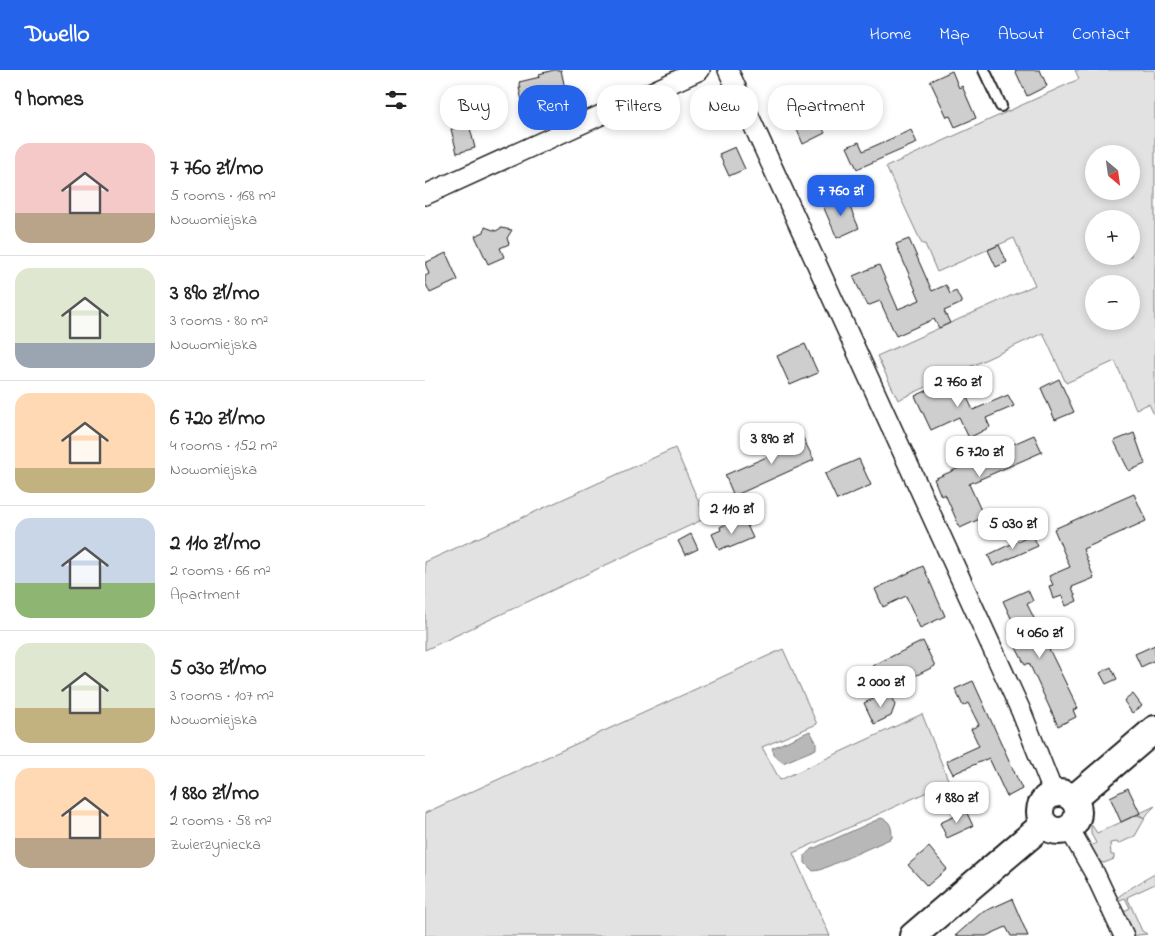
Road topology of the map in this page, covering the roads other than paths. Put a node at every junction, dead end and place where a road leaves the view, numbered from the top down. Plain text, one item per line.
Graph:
1 (700, 70) edge
2 (728, 70) edge
3 (984, 70) edge
4 (1001, 106) dead end
5 (425, 195) edge
6 (1155, 729) edge
7 (1063, 796) junction
8 (1044, 824) junction
9 (1069, 828) junction
10 (913, 936) edge
11 (1124, 936) edge

1 - 5 street
2 - 7 street
3 - 4 lane
6 - 7 street
7 - 8 street
7 - 9 street
8 - 9 street
8 - 10 street
9 - 11 street

